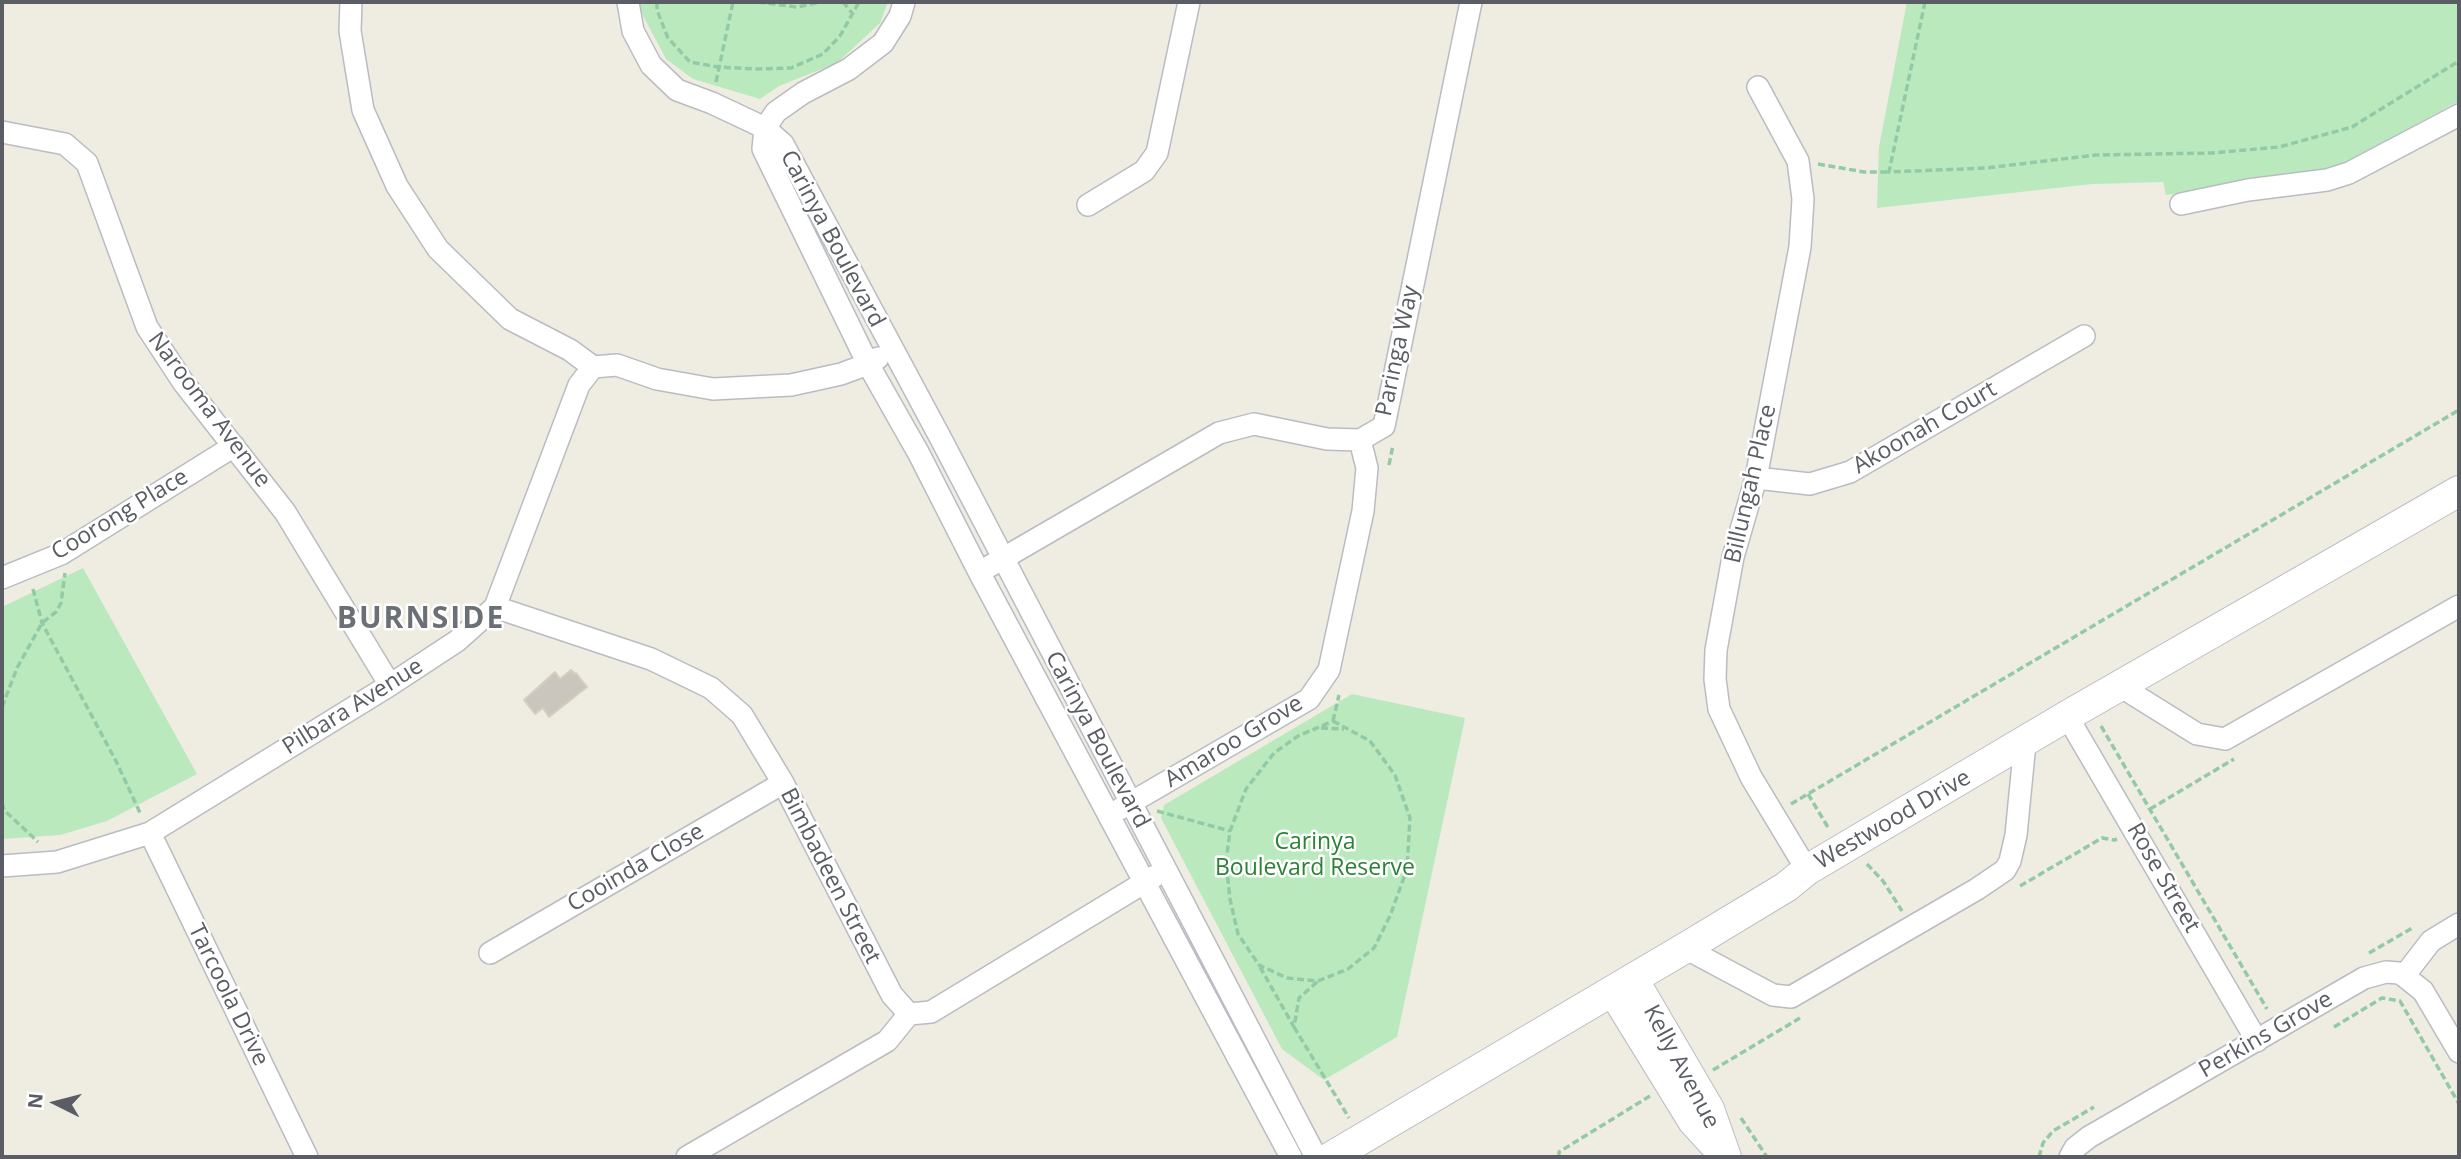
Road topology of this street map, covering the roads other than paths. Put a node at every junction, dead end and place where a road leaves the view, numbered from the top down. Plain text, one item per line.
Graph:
1 (351, 2) edge
2 (628, 2) edge
3 (904, 2) edge
4 (1189, 2) edge
5 (1471, 2) edge
6 (1758, 87) dead end
7 (2459, 115) edge
8 (765, 128) junction
9 (2, 132) edge
10 (2181, 204) dead end
11 (1088, 205) dead end
12 (2084, 336) dead end
13 (891, 350) junction
14 (868, 364) junction
15 (593, 367) junction
16 (1360, 440) junction
17 (234, 446) junction
18 (1756, 478) junction
19 (2459, 491) edge
20 (1002, 559) junction
21 (979, 572) junction
22 (2, 578) edge
23 (2459, 606) edge
24 (495, 607) junction
25 (390, 685) junction
26 (2120, 686) junction
27 (2067, 716) junction
28 (2025, 743) junction
29 (783, 783) junction
30 (1141, 806) junction
31 (1108, 815) junction
32 (149, 832) junction
33 (2, 866) edge
34 (1166, 870) junction
35 (1807, 870) junction
36 (1144, 883) junction
37 (2459, 924) edge
38 (1685, 948) junction
39 (490, 953) dead end
40 (2404, 976) junction
41 (1623, 985) junction
42 (909, 1014) junction
43 (2257, 1041) junction
44 (2459, 1052) edge
45 (307, 1157) edge
46 (687, 1157) edge
47 (1290, 1157) edge
48 (1316, 1157) edge
49 (1331, 1157) edge
50 (1725, 1157) edge
51 (2070, 1157) edge

1 - 15 street
2 - 8 street
3 - 8 street
4 - 11 street
5 - 16 street, Paringa Way
6 - 18 street, Billungah Place
7 - 10 street
8 - 13 street, Carinya Boulevard
8 - 14 street, Carinya Boulevard
9 - 17 street, Narooma Avenue
12 - 18 street, Akoonah Court
13 - 14 street
13 - 20 street, Carinya Boulevard
14 - 15 street
14 - 21 street, Carinya Boulevard
15 - 24 street, Pilbara Avenue
16 - 20 street, Paringa Way
16 - 30 street, Amaroo Grove
17 - 22 street, Coorong Place
17 - 25 street, Narooma Avenue
18 - 35 street, Billungah Place
19 - 26 street, Westwood Drive
20 - 21 street, Paringa Way
20 - 30 street, Carinya Boulevard
21 - 31 street, Carinya Boulevard
23 - 26 street
24 - 25 street, Pilbara Avenue
24 - 29 street, Bimbadeen Street
25 - 32 street, Pilbara Avenue
26 - 27 street, Westwood Drive
27 - 28 street, Westwood Drive
27 - 43 street, Rose Street
28 - 35 street, Westwood Drive
28 - 38 street
29 - 39 street, Cooinda Close
29 - 42 street, Bimbadeen Street
30 - 31 street, Amaroo Grove
30 - 34 street, Carinya Boulevard
31 - 36 street, Carinya Boulevard
32 - 33 street, Pilbara Avenue
32 - 45 street, Tarcoola Drive
34 - 36 street
34 - 48 street, Carinya Boulevard
35 - 38 street, Westwood Drive
36 - 42 street
36 - 47 street, Carinya Boulevard
37 - 40 street
38 - 41 street, Westwood Drive
40 - 43 street, Perkins Grove
40 - 44 street
41 - 49 street, Westwood Drive
41 - 50 street, Kelly Avenue
42 - 46 street
43 - 51 street, Perkins Grove

